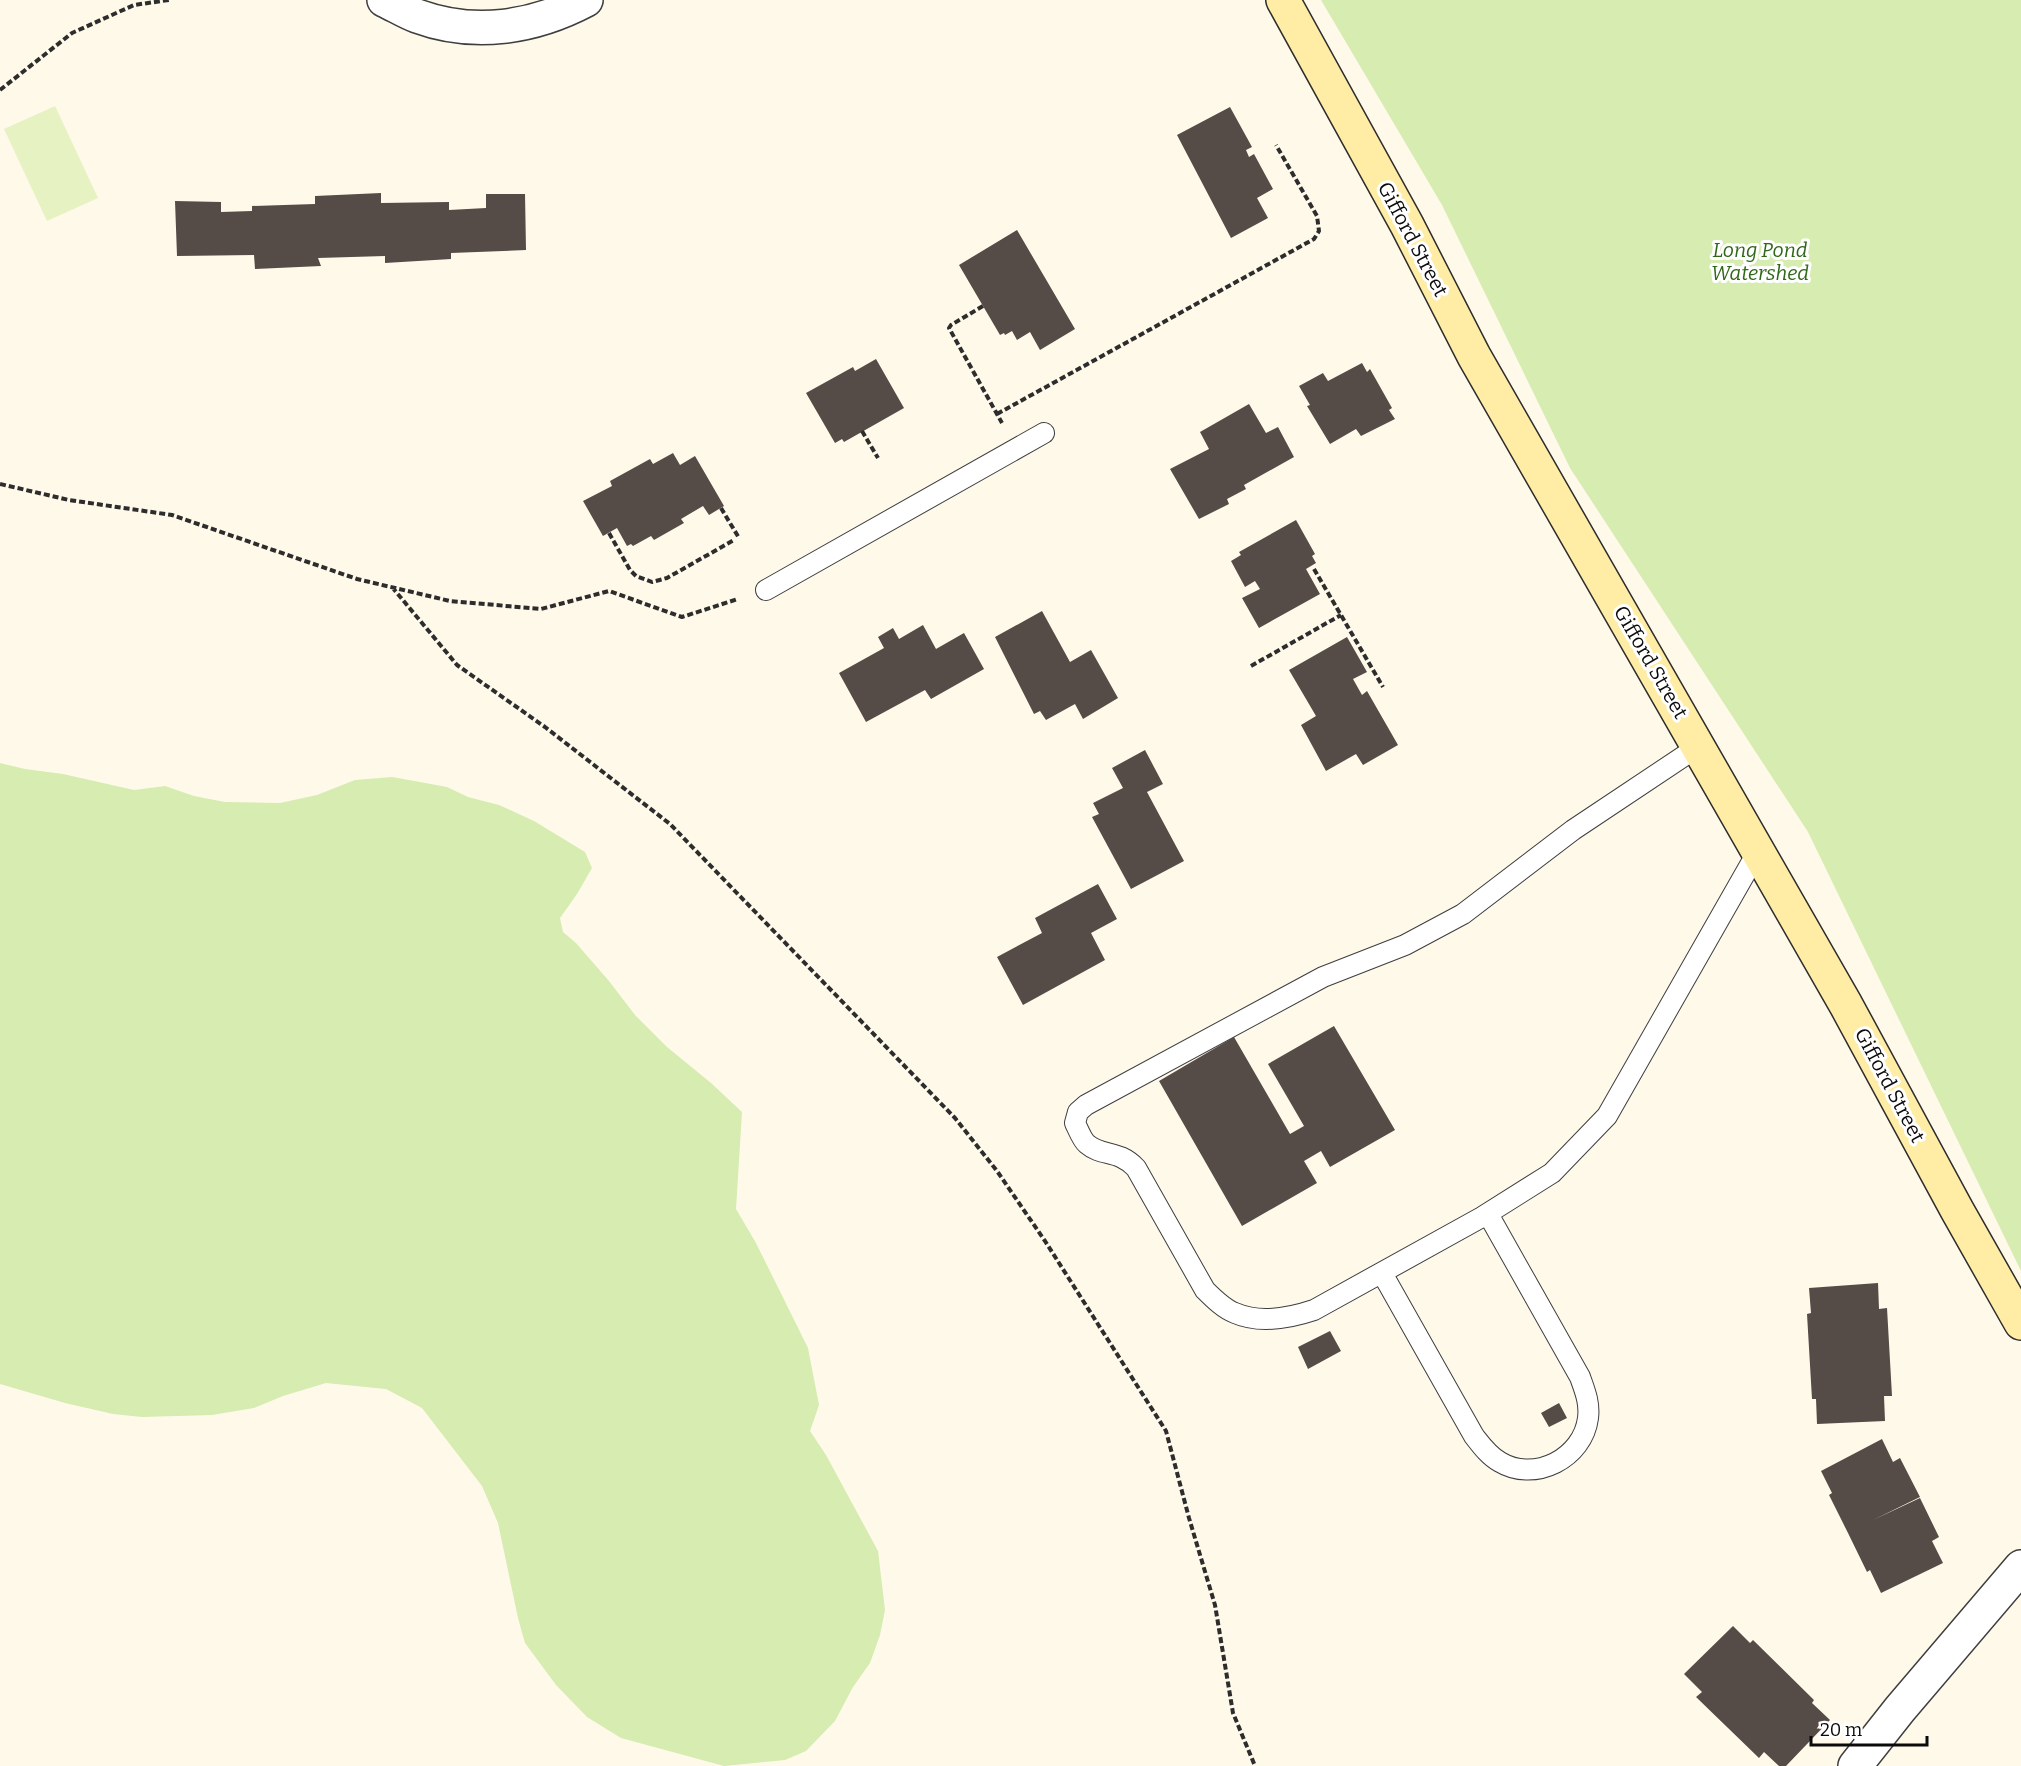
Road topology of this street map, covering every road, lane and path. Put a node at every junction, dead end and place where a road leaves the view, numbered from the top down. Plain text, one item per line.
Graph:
1 (169, 0) edge
2 (384, 0) edge
3 (586, 0) edge
4 (1283, 0) edge
5 (0, 90) edge
6 (1276, 145) dead end
7 (983, 306) dead end
8 (997, 414) junction
9 (862, 431) dead end
10 (1044, 433) dead end
11 (1016, 449) junction
12 (878, 458) dead end
13 (0, 484) edge
14 (721, 508) dead end
15 (609, 533) dead end
16 (1314, 569) dead end
17 (392, 587) junction
18 (765, 590) joint
19 (1341, 615) junction
20 (1251, 666) dead end
21 (1383, 687) dead end
22 (1699, 746) junction
23 (1758, 851) junction
24 (1488, 1214) junction
25 (1382, 1273) junction
26 (2021, 1323) edge
27 (2021, 1567) edge
28 (1255, 1766) edge
29 (1855, 1766) edge

1 - 5 path
2 - 3 street
4 - 22 main road, Gifford Street
6 - 8 path
7 - 8 path
8 - 11 path
9 - 12 path
10 - 11 lane
11 - 18 lane
13 - 17 path
14 - 15 path
16 - 19 path
17 - 18 path
17 - 28 path
19 - 20 path
19 - 21 path
22 - 23 main road, Gifford Street
22 - 25 lane
23 - 24 lane
23 - 26 main road, Gifford Street
24 - 25 lane
24 - 25 lane
27 - 29 street

